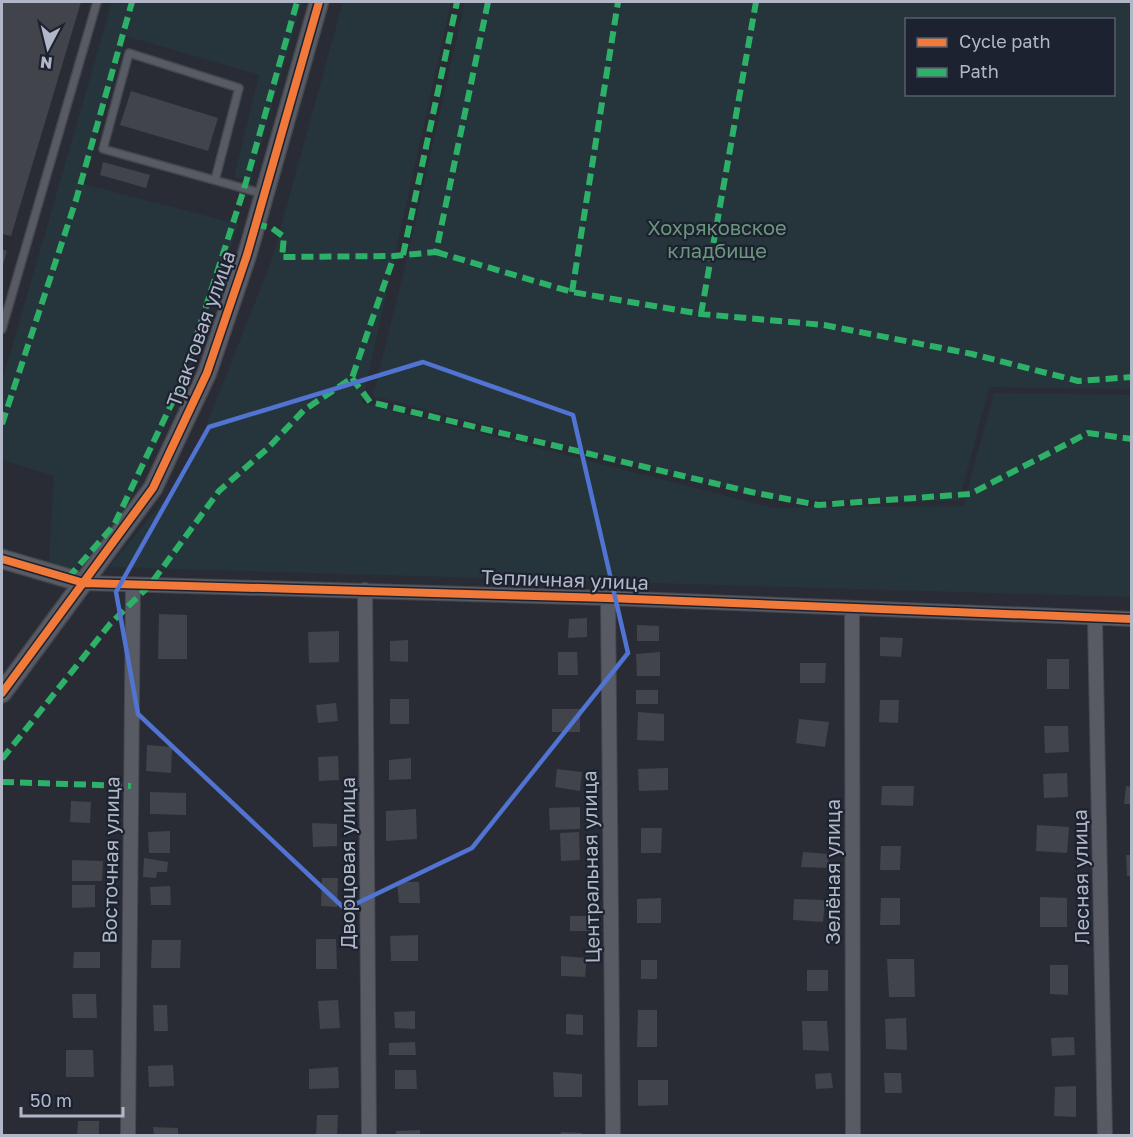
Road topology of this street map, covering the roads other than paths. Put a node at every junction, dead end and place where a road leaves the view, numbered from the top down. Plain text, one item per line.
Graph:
1 (97, 2) edge
2 (319, 2) edge
3 (214, 180) junction
4 (264, 194) junction
5 (2, 329) edge
6 (2, 559) edge
7 (84, 583) junction
8 (133, 585) junction
9 (365, 590) junction
10 (608, 598) junction
11 (852, 609) junction
12 (1095, 619) junction
13 (1131, 619) edge
14 (2, 693) edge
15 (128, 1136) edge
16 (369, 1136) edge
17 (613, 1136) edge
18 (853, 1136) edge
19 (1105, 1136) edge

1 - 5 lane
2 - 4 street, Трактовая улица
3 - 3 lane
3 - 4 lane
4 - 7 street, Трактовая улица
6 - 7 street, Тепличная улица
7 - 8 street, Тепличная улица
7 - 14 street, Трактовая улица
8 - 9 street, Тепличная улица
8 - 15 street, Восточная улица
9 - 10 street, Тепличная улица
9 - 16 street, Дворцовая улица
10 - 11 street, Тепличная улица
10 - 17 street, Центральная улица
11 - 12 street, Тепличная улица
11 - 18 street, Зелёная улица
12 - 13 street, Тепличная улица
12 - 19 street, Лесная улица

